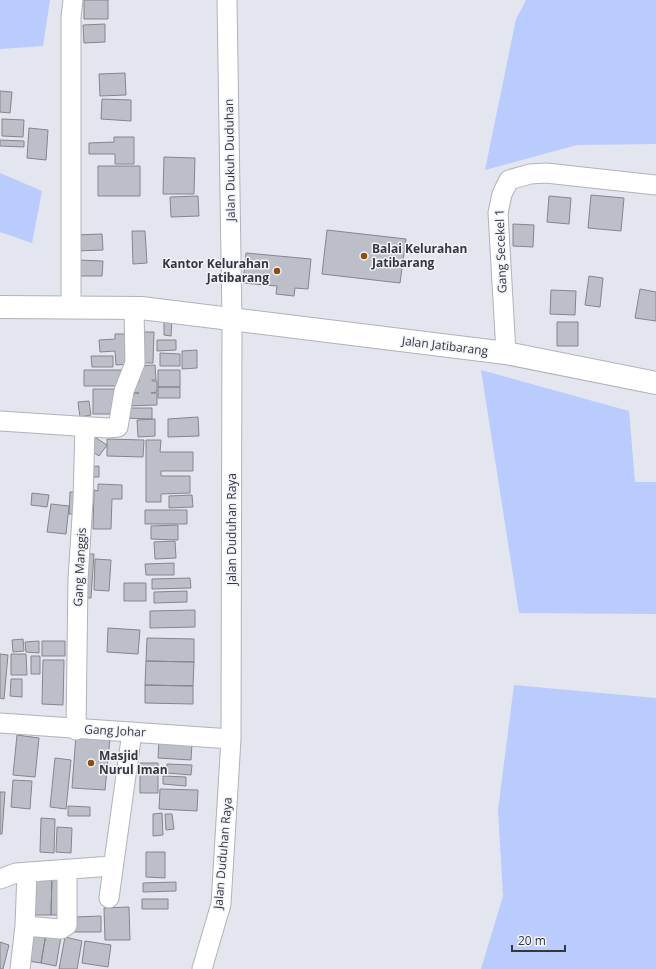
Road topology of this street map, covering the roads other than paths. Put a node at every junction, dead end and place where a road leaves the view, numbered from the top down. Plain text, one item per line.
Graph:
1 (73, 0) edge
2 (227, 0) edge
3 (656, 185) edge
4 (71, 307) junction
5 (0, 308) edge
6 (134, 308) junction
7 (232, 320) junction
8 (506, 353) junction
9 (656, 383) edge
10 (0, 421) edge
11 (85, 427) junction
12 (0, 723) edge
13 (76, 730) junction
14 (132, 732) junction
15 (231, 739) junction
16 (112, 866) junction
17 (67, 869) junction
18 (27, 872) junction
19 (0, 879) edge
20 (109, 898) dead end
21 (25, 926) junction
22 (20, 969) edge
23 (202, 969) edge

1 - 4 street
2 - 7 street, Jalan Dukuh Duduhan
3 - 8 street, Gang Secekel 1
4 - 5 street
4 - 6 street
6 - 7 street
6 - 11 street
7 - 8 street, Jalan Jatibarang
7 - 15 street, Jalan Duduhan Raya
8 - 9 street, Jalan Jatibarang
10 - 11 street
11 - 13 street, Gang Manggis
12 - 13 street, Gang Johar
13 - 14 street, Gang Johar
14 - 15 street, Gang Johar
14 - 16 street
15 - 23 street, Jalan Duduhan Raya
16 - 17 street
16 - 20 street
17 - 18 street
17 - 21 street
18 - 19 street
18 - 21 street
21 - 22 street

